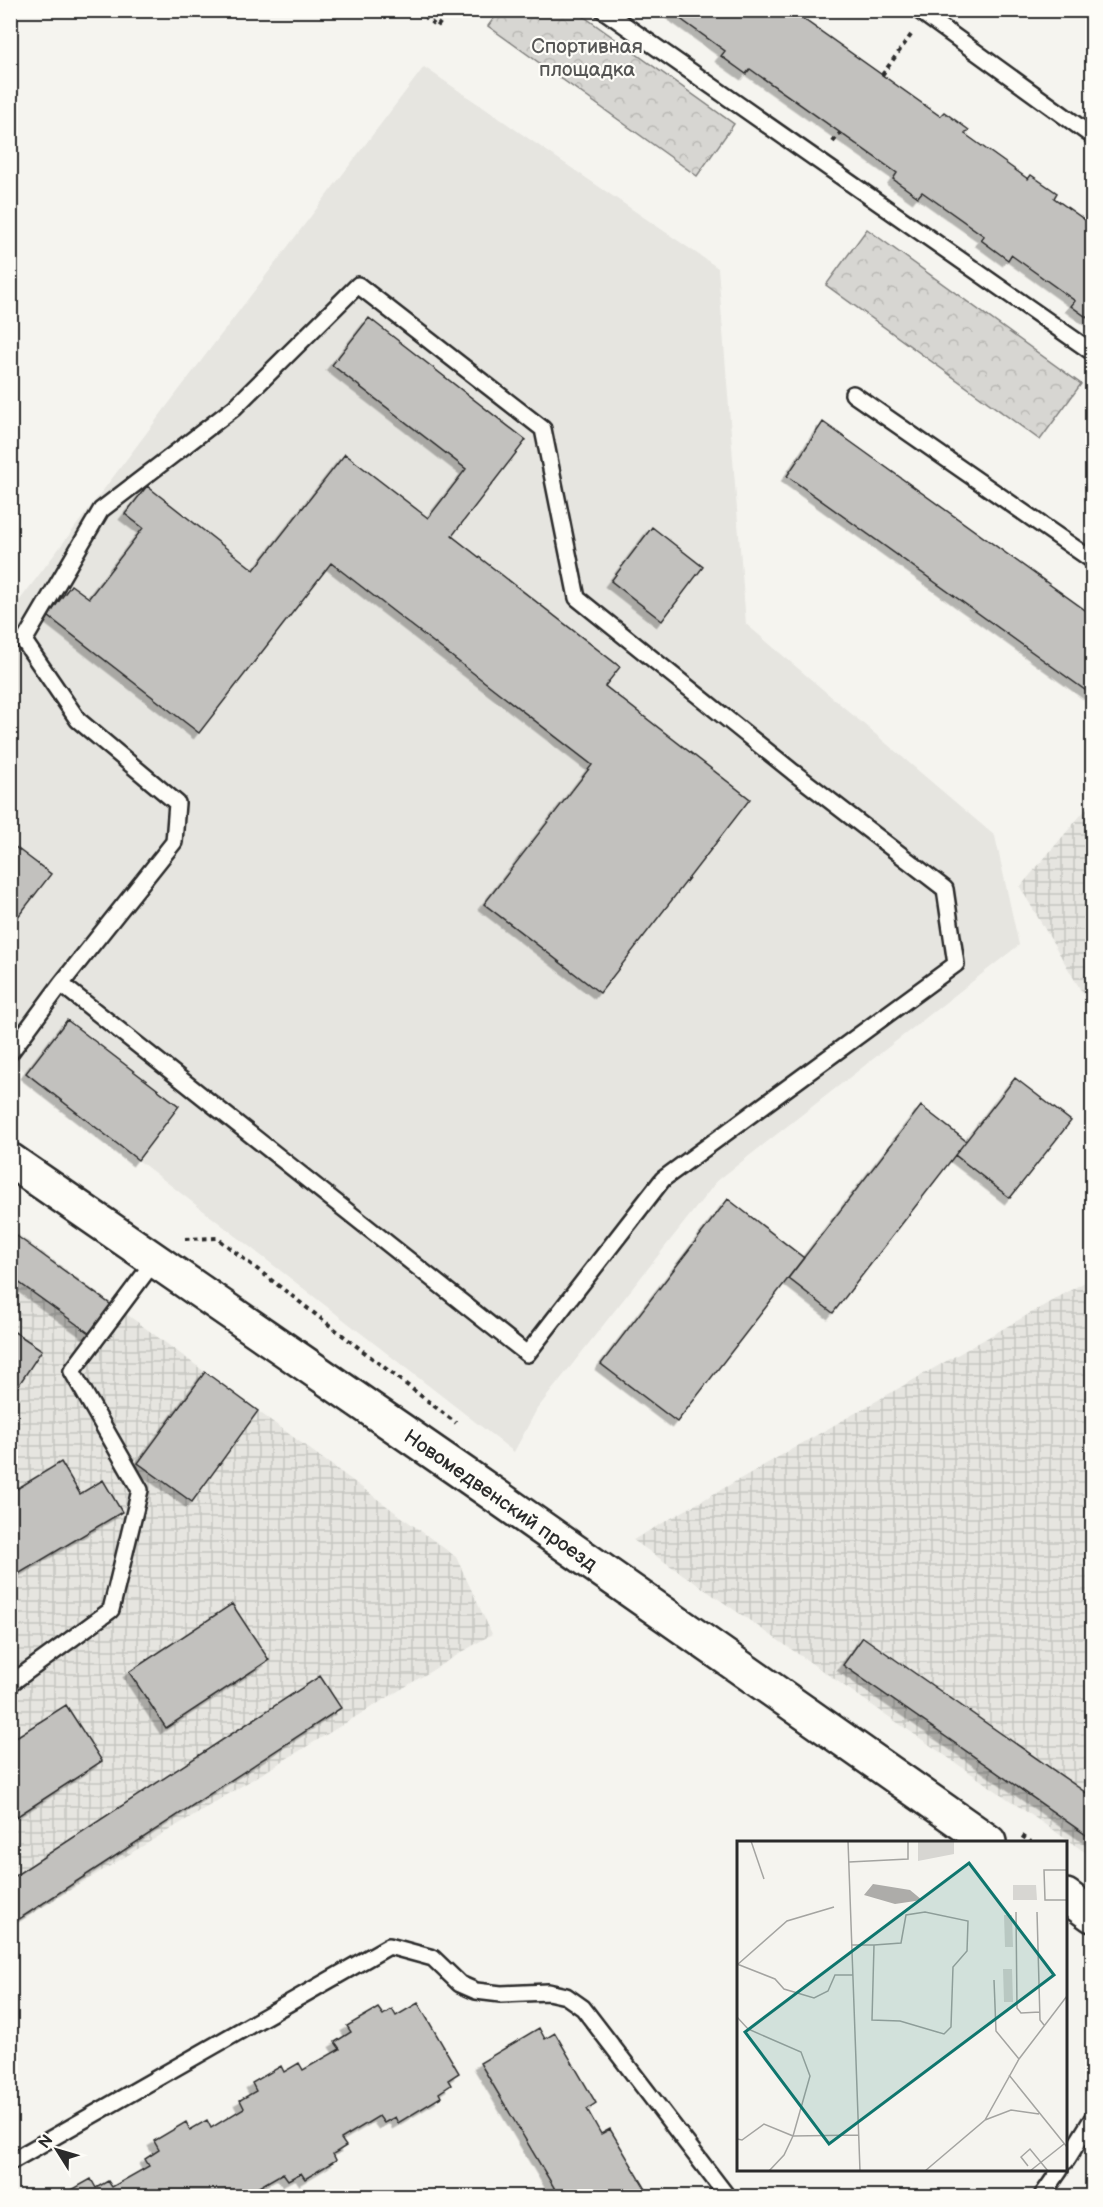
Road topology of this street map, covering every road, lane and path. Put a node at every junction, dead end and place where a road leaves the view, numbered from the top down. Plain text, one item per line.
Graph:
1 (417, 10) edge
2 (450, 10) edge
3 (603, 10) edge
4 (921, 13) edge
5 (882, 75) dead end
6 (1092, 136) edge
7 (1092, 352) edge
8 (853, 394) dead end
9 (1092, 560) edge
10 (61, 984) junction
11 (10, 1053) edge
12 (10, 1160) edge
13 (155, 1260) junction
14 (10, 1684) edge
15 (988, 1841) edge
16 (1067, 1897) edge
17 (1092, 1915) edge
18 (1092, 2119) edge
19 (1067, 2158) edge
20 (10, 2162) edge
21 (1059, 2171) edge
22 (727, 2196) edge
23 (1042, 2196) edge

1 - 2 path
3 - 7 lane
4 - 5 path
4 - 6 lane
8 - 9 lane
10 - 10 lane
10 - 11 lane
12 - 13 street, Новомедвенский проезд
13 - 14 lane
13 - 15 street, Новомедвенский проезд
16 - 17 street
18 - 19 lane
20 - 22 lane
21 - 23 lane

